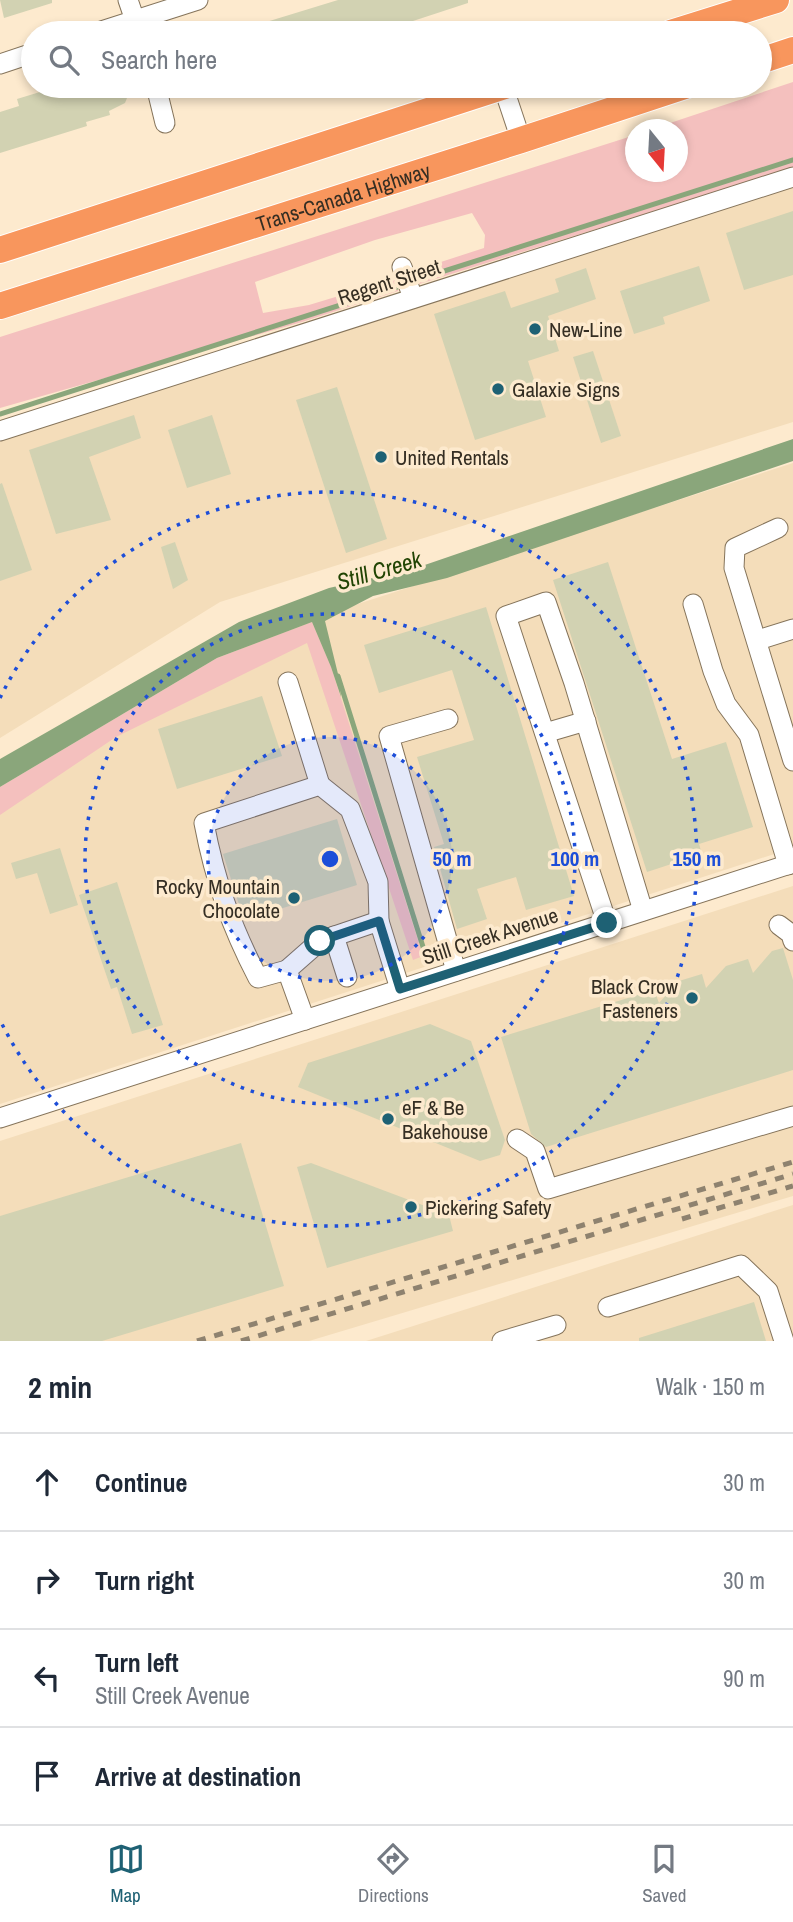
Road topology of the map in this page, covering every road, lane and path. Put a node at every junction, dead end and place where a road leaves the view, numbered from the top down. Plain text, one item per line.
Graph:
1 (128, 0) edge
2 (198, 0) edge
3 (776, 0) edge
4 (135, 21) edge
5 (151, 21) edge
6 (709, 21) edge
7 (793, 50) edge
8 (21, 57) edge
9 (772, 57) edge
10 (0, 64) edge
11 (159, 98) edge
12 (467, 98) edge
13 (508, 98) edge
14 (649, 98) edge
15 (165, 122) dead end
16 (521, 141) junction
17 (793, 177) edge
18 (0, 250) edge
19 (402, 267) dead end
20 (413, 298) junction
21 (0, 306) edge
22 (0, 431) edge
23 (778, 528) dead end
24 (693, 604) dead end
25 (793, 629) edge
26 (758, 640) junction
27 (288, 681) dead end
28 (448, 719) dead end
29 (586, 721) junction
30 (545, 733) junction
31 (793, 761) edge
32 (320, 785) junction
33 (790, 864) edge
34 (643, 911) junction
35 (379, 921) junction
36 (607, 923) junction
37 (779, 925) dead end
38 (334, 936) junction
39 (793, 941) edge
40 (287, 970) junction
41 (456, 971) junction
42 (347, 976) dead end
43 (400, 989) junction
44 (305, 1020) junction
45 (793, 1116) edge
46 (0, 1118) edge
47 (517, 1139) dead end
48 (608, 1307) dead end
49 (556, 1325) dead end
50 (502, 1341) edge
51 (784, 1341) edge

1 - 4 street
2 - 5 street
3 - 6 highway
7 - 9 highway
8 - 10 street
11 - 15 street
12 - 18 highway
13 - 16 street
14 - 16 highway, Trans-Canada Highway
16 - 21 highway, Trans-Canada Highway
17 - 20 street, Regent Street
19 - 20 street
20 - 22 street, Regent Street
23 - 26 street
24 - 33 street
25 - 26 street
26 - 31 street
27 - 32 street
28 - 41 street
29 - 30 street
29 - 30 street
29 - 34 street
30 - 36 street
32 - 35 street
32 - 40 street
33 - 34 street, Still Creek Avenue
34 - 36 street, Still Creek Avenue
35 - 38 street
35 - 43 street
36 - 41 street, Still Creek Avenue
37 - 39 street
38 - 40 street
38 - 42 street
40 - 44 street
41 - 43 street, Still Creek Avenue
43 - 44 street, Still Creek Avenue
44 - 46 street, Still Creek Avenue
45 - 47 street
48 - 51 street
49 - 50 street

